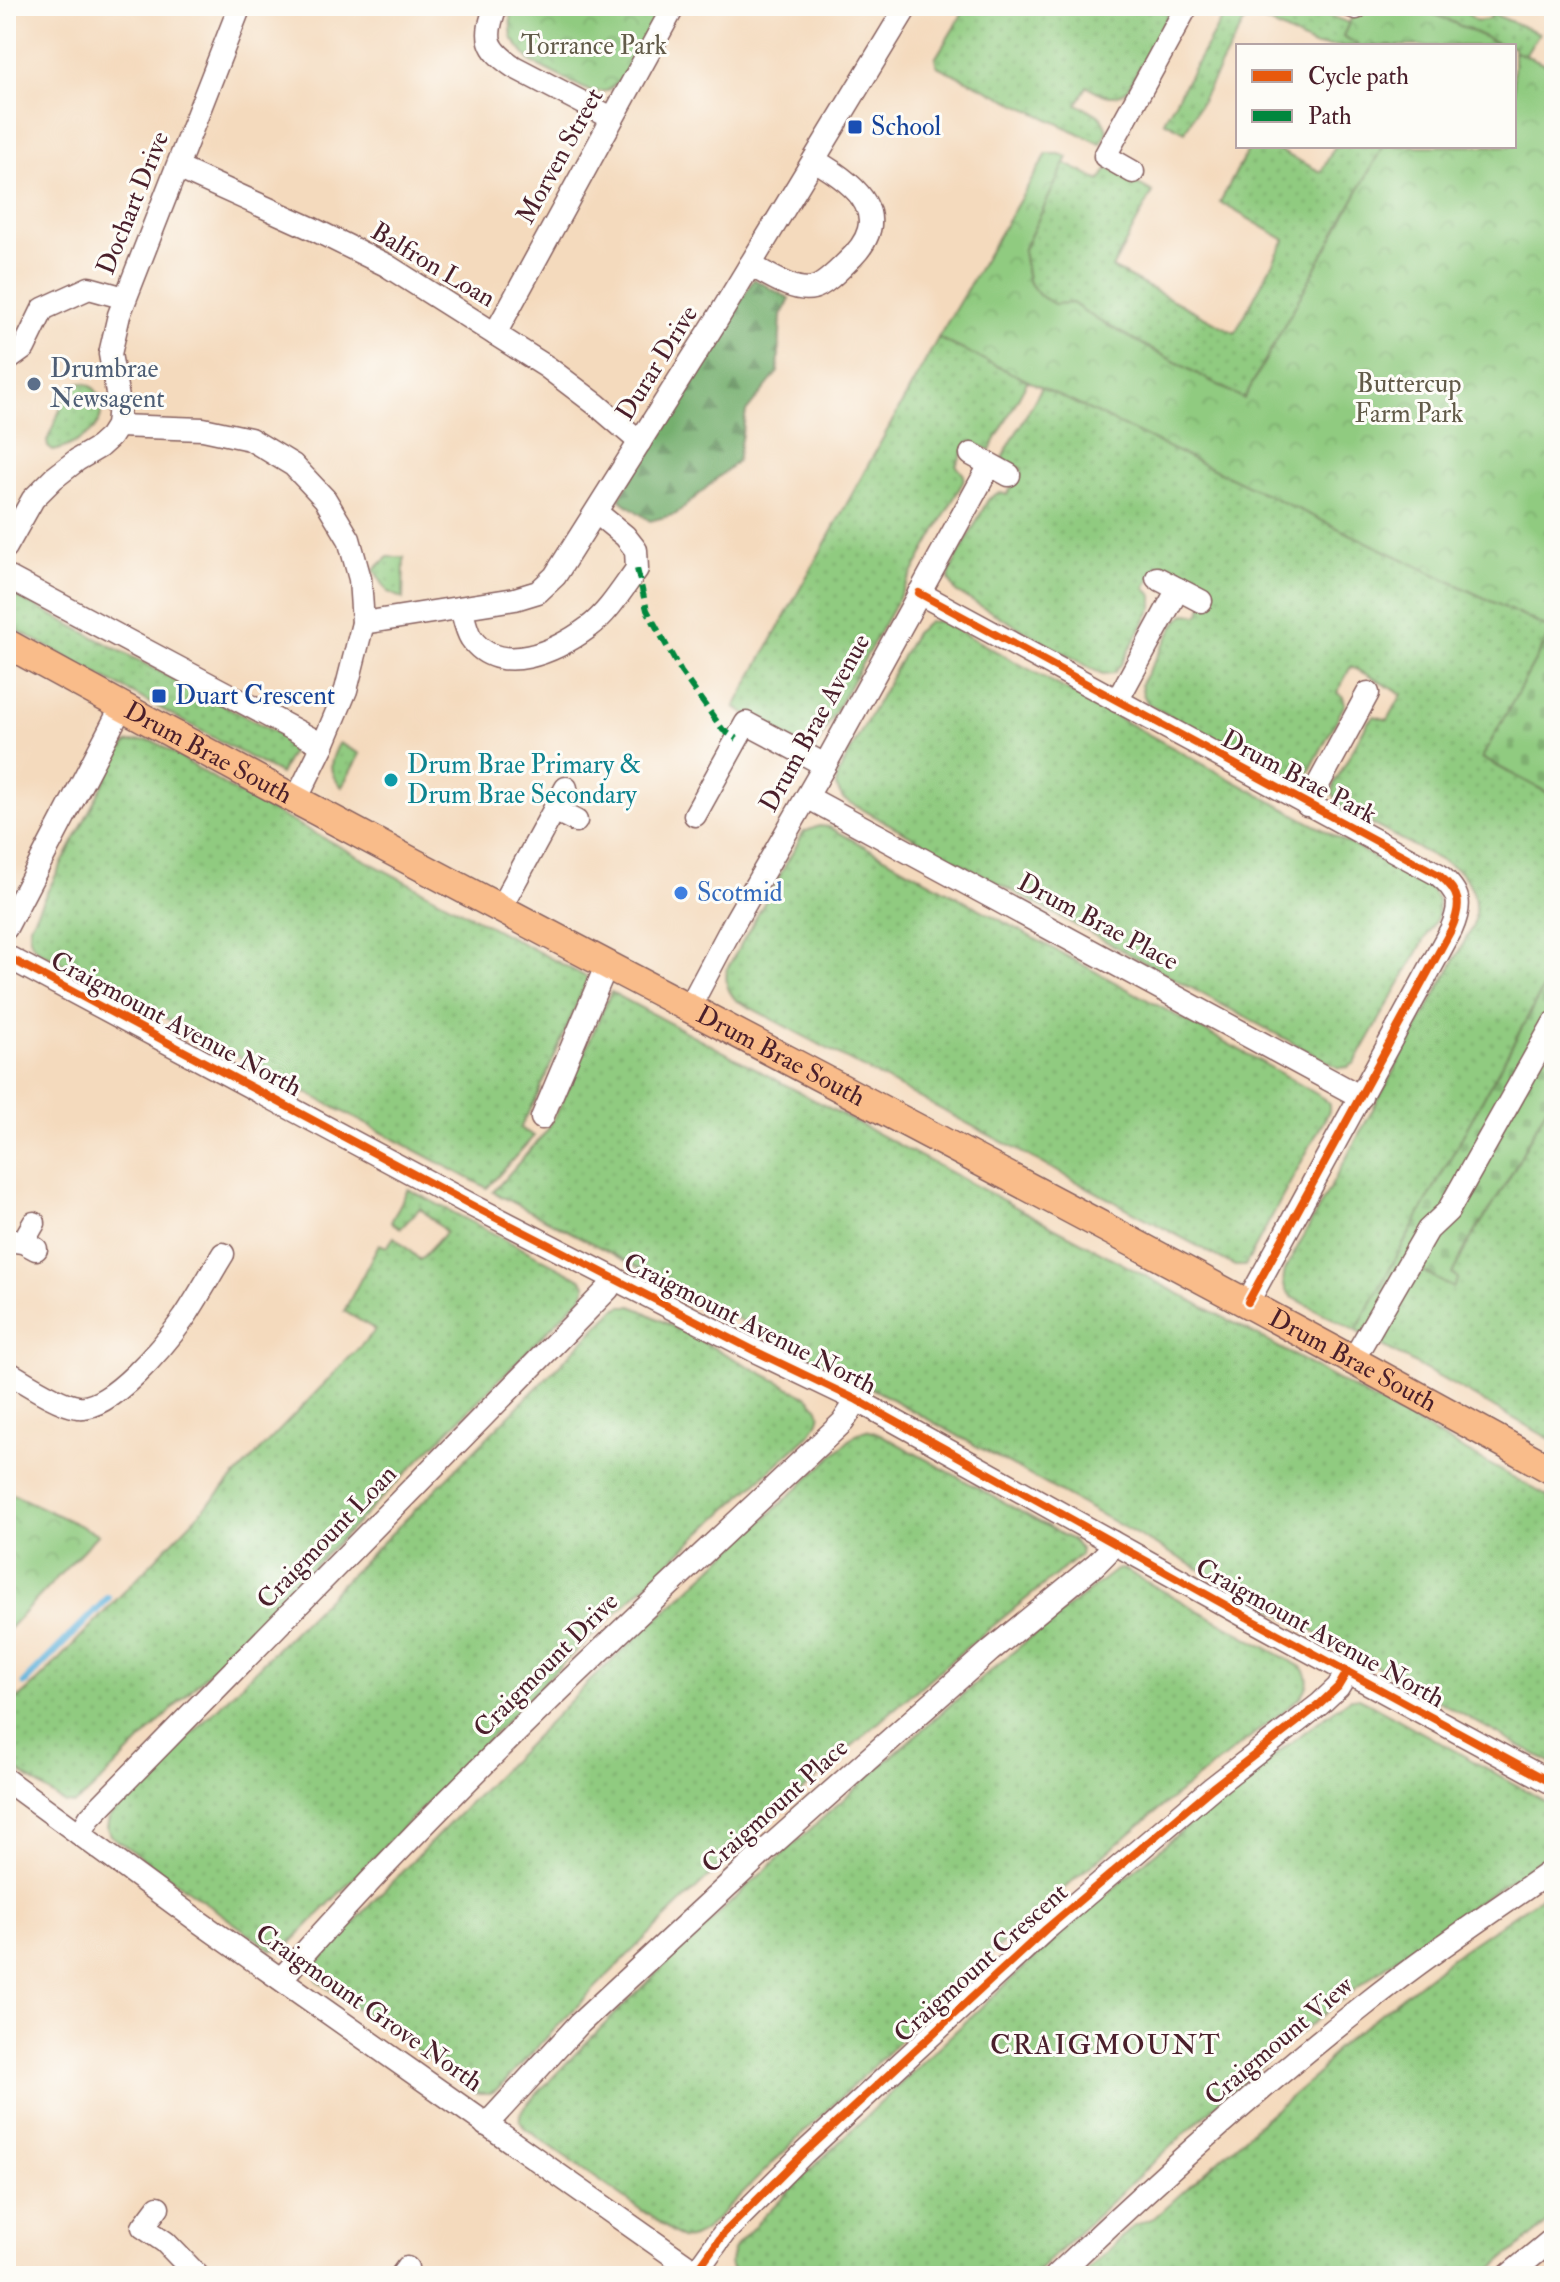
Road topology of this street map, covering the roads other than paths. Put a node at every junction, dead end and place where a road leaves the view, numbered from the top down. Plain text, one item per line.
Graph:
1 (240, 6) edge
2 (496, 6) edge
3 (674, 6) edge
4 (907, 6) edge
5 (1187, 6) edge
6 (612, 118) junction
7 (814, 160) junction
8 (178, 168) junction
9 (1133, 172) dead end
10 (750, 265) junction
11 (125, 298) junction
12 (495, 334) junction
13 (6, 361) edge
14 (117, 426) junction
15 (640, 442) junction
16 (990, 465) dead end
17 (597, 513) junction
18 (6, 547) edge
19 (6, 576) edge
20 (1157, 578) dead end
21 (1178, 589) junction
22 (919, 593) junction
23 (1201, 601) dead end
24 (461, 608) junction
25 (363, 623) junction
26 (6, 643) edge
27 (1369, 694) dead end
28 (1117, 701) junction
29 (122, 706) junction
30 (323, 745) junction
31 (825, 765) junction
32 (566, 788) dead end
33 (807, 797) junction
34 (296, 800) junction
35 (1307, 805) junction
36 (554, 810) junction
37 (695, 815) dead end
38 (576, 821) dead end
39 (501, 907) junction
40 (6, 928) edge
41 (6, 956) edge
42 (607, 964) junction
43 (689, 1008) junction
44 (1554, 1023) edge
45 (1361, 1097) junction
46 (542, 1118) dead end
47 (223, 1254) dead end
48 (614, 1278) junction
49 (1248, 1302) junction
50 (1353, 1360) junction
51 (6, 1371) edge
52 (857, 1400) junction
53 (1554, 1471) edge
54 (1112, 1542) junction
55 (1347, 1672) junction
56 (6, 1780) edge
57 (1554, 1784) edge
58 (80, 1834) junction
59 (1554, 1869) edge
60 (281, 1979) junction
61 (486, 2125) junction
62 (158, 2207) dead end
63 (1554, 2238) edge
64 (699, 2274) edge
65 (198, 2276) edge
66 (1056, 2276) edge
67 (1508, 2276) edge

1 - 8 street, Dochart Drive
2 - 6 street
3 - 6 street, Morven Street
4 - 7 street, Durar Drive
5 - 9 street
6 - 12 street, Morven Street
7 - 10 street, Durar Drive
7 - 10 street
8 - 11 street, Dochart Drive
8 - 12 street, Balfron Loan
10 - 15 street, Durar Drive
11 - 13 street
11 - 14 street, Dochart Drive
12 - 15 street, Balfron Loan
14 - 18 street
14 - 25 street
15 - 17 street, Durar Drive
16 - 22 street, Drum Brae Avenue
17 - 24 street, Durar Drive
17 - 24 street
19 - 30 street
20 - 21 street
21 - 23 street
21 - 28 street
22 - 28 street, Drum Brae Park
22 - 31 street, Drum Brae Avenue
24 - 25 street, Durar Drive
25 - 30 street
26 - 29 main road, Drum Brae South
27 - 35 street, Drum Brae Park
28 - 35 street, Drum Brae Park
29 - 34 main road, Drum Brae South
29 - 40 street
30 - 34 street
31 - 33 street, Drum Brae Avenue
31 - 37 street
32 - 36 street
33 - 43 street, Drum Brae Avenue
33 - 45 street, Drum Brae Place
34 - 39 main road, Drum Brae South
35 - 45 street, Drum Brae Park
36 - 38 street
36 - 39 street
39 - 42 main road, Drum Brae South
41 - 48 street, Craigmount Avenue North
42 - 43 main road, Drum Brae South
42 - 46 street
43 - 49 main road, Drum Brae South
44 - 50 street
45 - 49 street
47 - 51 street
48 - 52 street, Craigmount Avenue North
48 - 58 street, Craigmount Loan
49 - 50 main road, Drum Brae South
50 - 53 main road, Drum Brae South
52 - 54 street, Craigmount Avenue North
52 - 60 street, Craigmount Drive
54 - 55 street, Craigmount Avenue North
54 - 61 street, Craigmount Place
55 - 57 street, Craigmount Avenue North
55 - 64 street, Craigmount Crescent
56 - 58 street, Craigmount Grove North
58 - 60 street, Craigmount Grove North
59 - 66 street, Craigmount View
60 - 61 street, Craigmount Grove North
61 - 64 street, Craigmount Grove North
62 - 65 street
63 - 67 street

